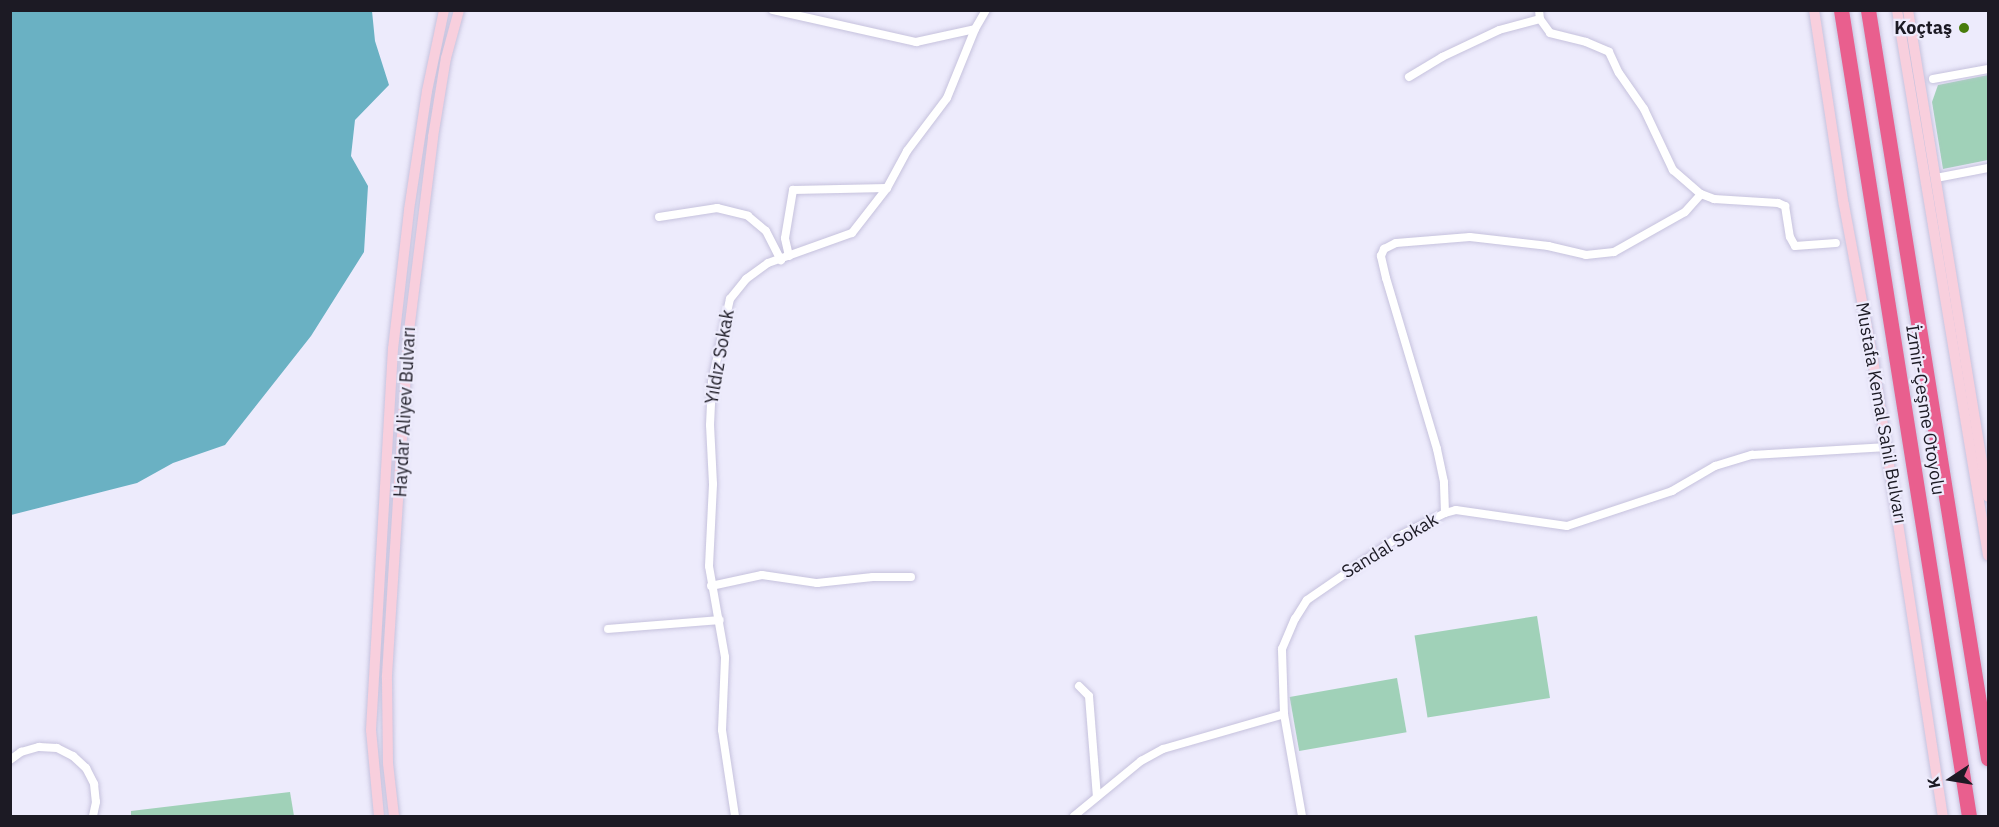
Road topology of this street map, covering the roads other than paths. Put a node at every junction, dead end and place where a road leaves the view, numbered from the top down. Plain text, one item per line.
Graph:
1 (444, 10) edge
2 (459, 10) edge
3 (773, 10) edge
4 (986, 10) edge
5 (1814, 10) edge
6 (1841, 10) edge
7 (1868, 10) edge
8 (1897, 10) edge
9 (1908, 10) edge
10 (1540, 15) edge
11 (975, 28) junction
12 (1989, 69) edge
13 (1409, 77) dead end
14 (1933, 79) dead end
15 (1989, 168) edge
16 (1936, 178) junction
17 (887, 188) junction
18 (1701, 194) junction
19 (659, 217) dead end
20 (1836, 243) dead end
21 (785, 258) junction
22 (1887, 447) junction
23 (1989, 496) edge
24 (1445, 513) junction
25 (1989, 555) edge
26 (911, 577) dead end
27 (711, 586) junction
28 (720, 620) junction
29 (608, 629) dead end
30 (1079, 686) dead end
31 (1284, 714) junction
32 (1989, 758) edge
33 (10, 760) edge
34 (1097, 797) junction
35 (93, 816) edge
36 (379, 816) edge
37 (394, 816) edge
38 (735, 816) edge
39 (1074, 816) edge
40 (1302, 816) edge
41 (1943, 816) edge
42 (1969, 816) edge

1 - 36 main road, Haydar Aliyev Bulvarı
2 - 37 main road, Haydar Aliyev Bulvarı
3 - 11 street
4 - 11 street, Yıldız Sokak
5 - 22 main road, Mustafa Kemal Sahil Bulvarı
6 - 42 highway, İzmir-Çeşme Otoyolu
7 - 32 highway, İzmir-Çeşme Otoyolu
8 - 25 main road
9 - 16 main road
10 - 13 street
10 - 18 street
11 - 17 street, Yıldız Sokak
12 - 14 street
15 - 16 street
16 - 23 main road
17 - 21 street, Yıldız Sokak
17 - 21 street
18 - 20 street
18 - 24 street
19 - 21 street
21 - 27 street, Yıldız Sokak
22 - 24 street, Sandal Sokak
22 - 41 main road, Mustafa Kemal Sahil Bulvarı
24 - 31 street, Sandal Sokak
26 - 27 street
27 - 28 street, Yıldız Sokak
28 - 29 street
28 - 38 street, Yıldız Sokak
30 - 34 street
31 - 34 street
31 - 40 street, Sandal Sokak
33 - 35 street
34 - 39 street

